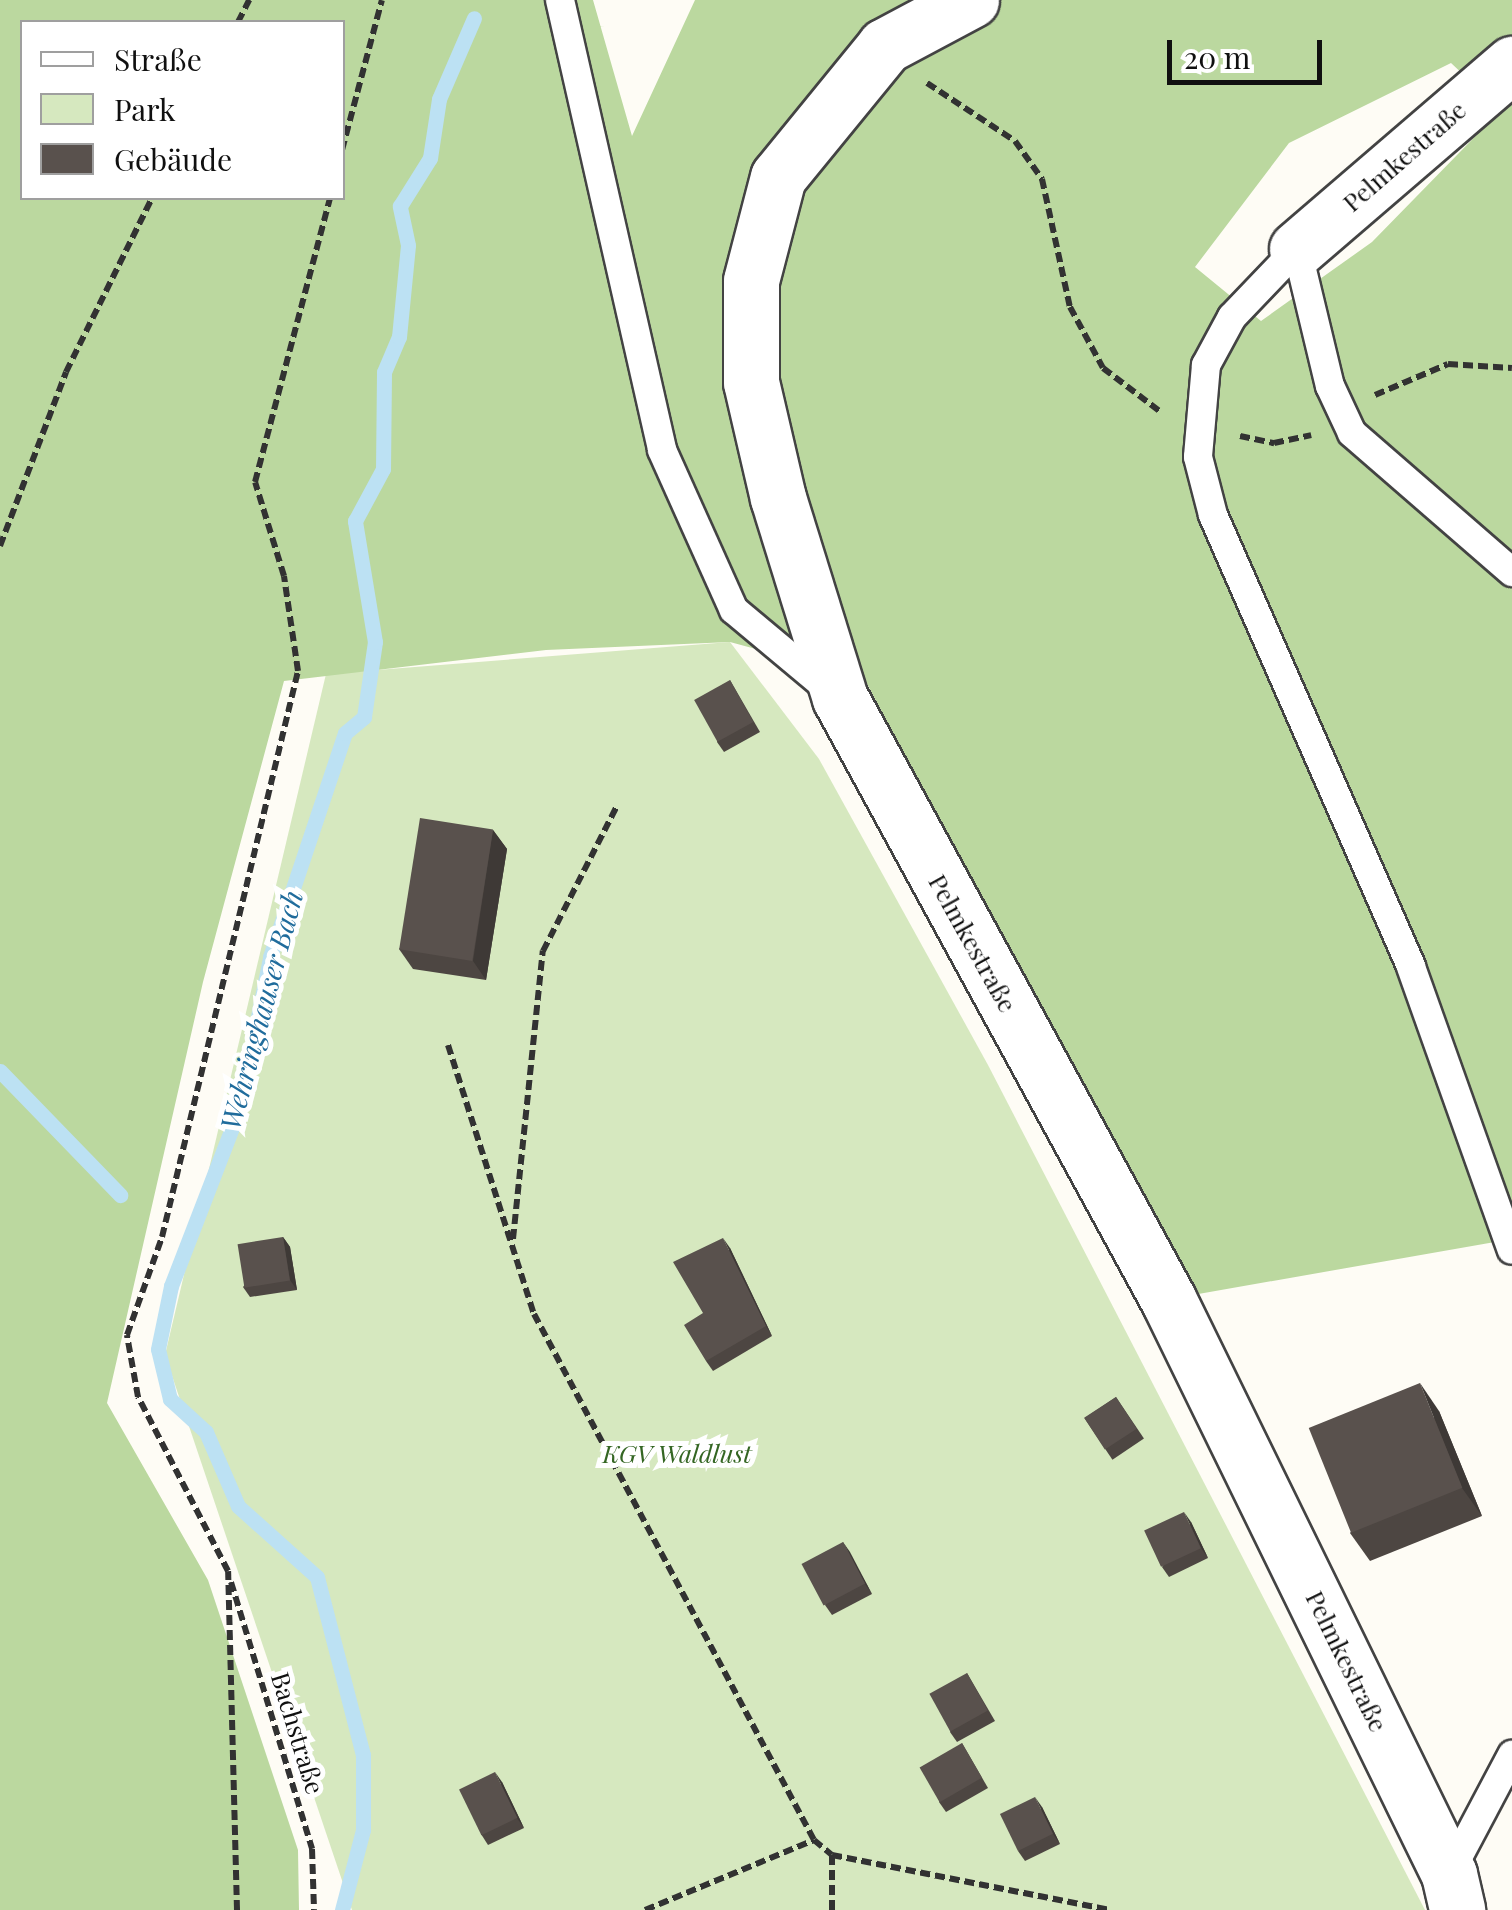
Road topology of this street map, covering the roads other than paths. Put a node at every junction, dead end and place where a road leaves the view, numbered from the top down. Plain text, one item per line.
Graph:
1 (560, 0) edge
2 (971, 0) edge
3 (1512, 64) edge
4 (1297, 248) junction
5 (1512, 572) edge
6 (840, 698) junction
7 (1512, 1250) edge
8 (1512, 1756) edge
9 (1453, 1892) edge

1 - 6 lane
2 - 6 street, Pelmkestraße
3 - 4 street, Pelmkestraße
4 - 5 lane
4 - 7 lane
6 - 9 street, Pelmkestraße
8 - 9 lane

